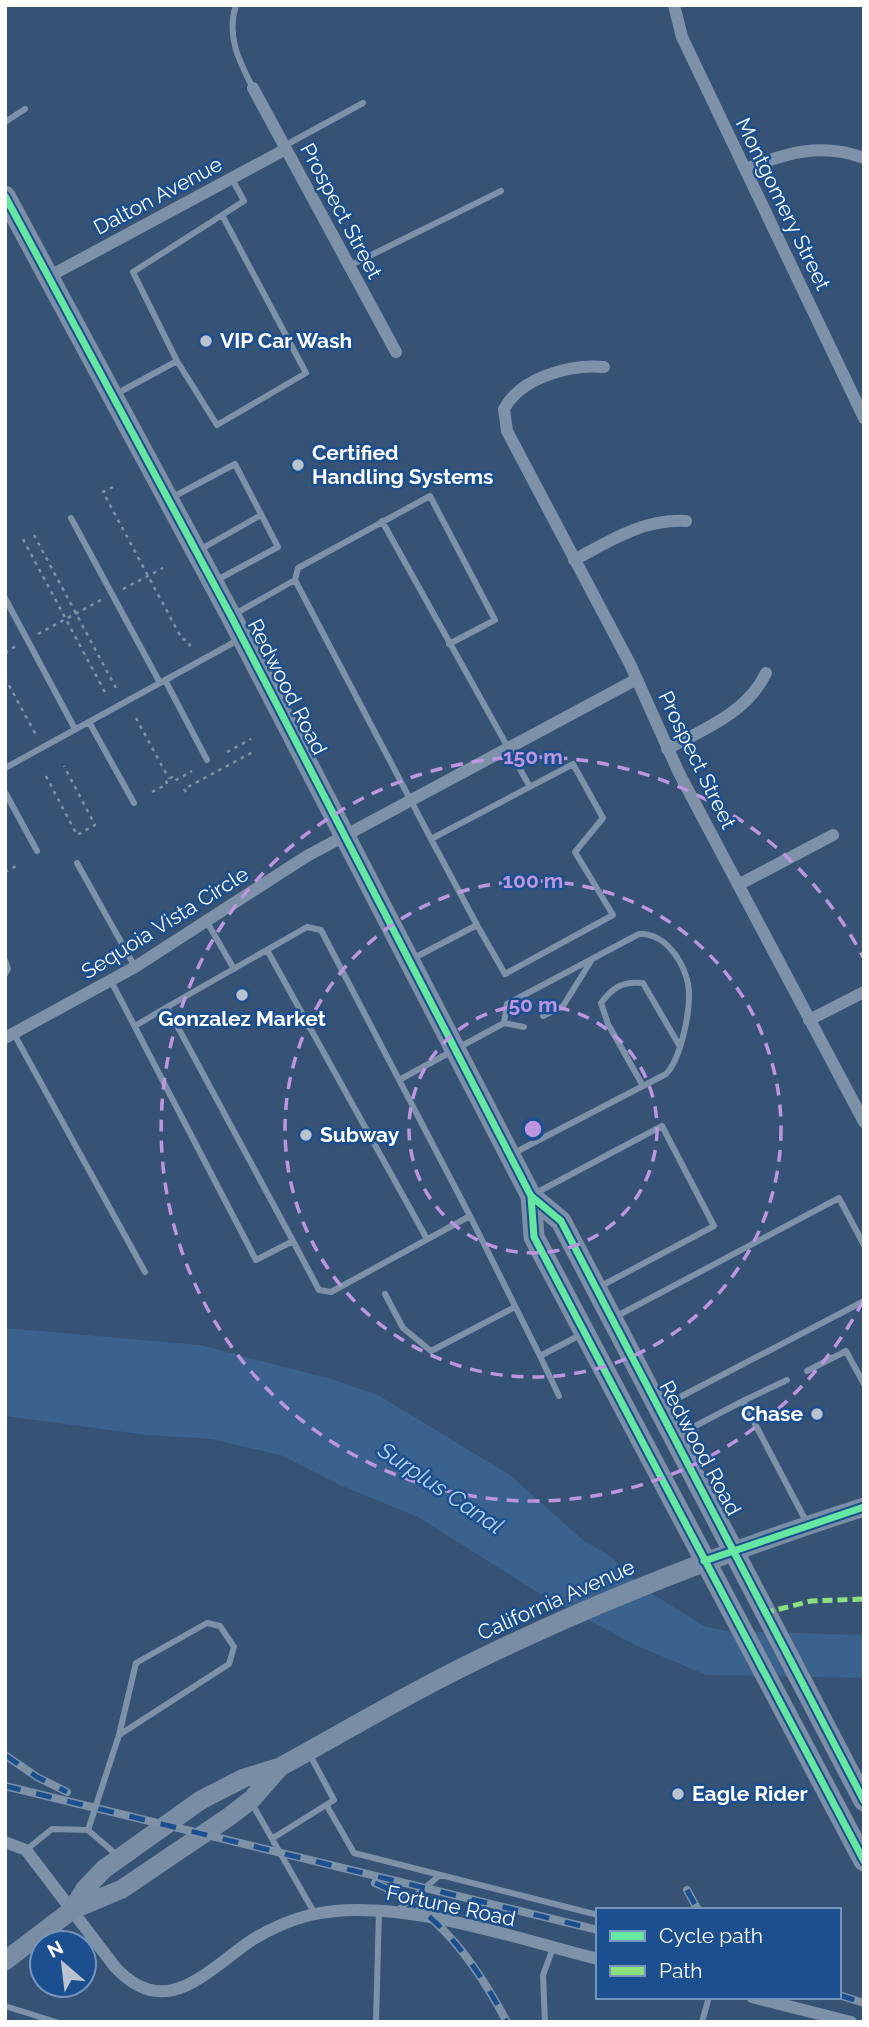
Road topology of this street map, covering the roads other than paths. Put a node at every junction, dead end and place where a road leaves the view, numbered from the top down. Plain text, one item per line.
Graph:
1 (236, 5) edge
2 (674, 5) edge
3 (253, 88) joint
4 (363, 103) dead end
5 (25, 109) dead end
6 (5, 121) edge
7 (285, 147) junction
8 (864, 158) edge
9 (746, 169) junction
10 (232, 179) junction
11 (501, 191) dead end
12 (5, 196) edge
13 (222, 215) junction
14 (349, 266) junction
15 (48, 278) junction
16 (396, 352) dead end
17 (177, 361) junction
18 (604, 367) dead end
19 (112, 397) junction
20 (864, 418) edge
21 (168, 500) junction
22 (261, 515) junction
23 (71, 518) dead end
24 (382, 521) junction
25 (686, 521) dead end
26 (196, 552) junction
27 (574, 560) junction
28 (296, 580) junction
29 (213, 583) junction
30 (5, 598) edge
31 (231, 616) junction
32 (242, 638) junction
33 (449, 644) junction
34 (766, 673) dead end
35 (637, 679) junction
36 (162, 681) junction
37 (89, 722) junction
38 (75, 729) junction
39 (508, 748) junction
40 (667, 749) junction
41 (208, 760) dead end
42 (5, 768) edge
43 (530, 787) junction
44 (5, 792) edge
45 (412, 799) junction
46 (134, 803) dead end
47 (833, 835) dead end
48 (344, 836) junction
49 (431, 839) junction
50 (37, 851) dead end
51 (77, 863) dead end
52 (738, 885) junction
53 (207, 922) junction
54 (477, 925) junction
55 (267, 950) junction
56 (592, 959) junction
57 (5, 960) edge
58 (407, 961) junction
59 (135, 967) junction
60 (234, 969) junction
61 (5, 974) edge
62 (111, 981) junction
63 (864, 992) edge
64 (167, 1007) junction
65 (544, 1016) dead end
66 (809, 1020) junction
67 (505, 1023) junction
68 (135, 1026) junction
69 (524, 1027) dead end
70 (9, 1036) edge
71 (679, 1045) junction
72 (454, 1051) junction
73 (399, 1080) junction
74 (643, 1086) junction
75 (864, 1122) edge
76 (509, 1155) junction
77 (531, 1196) junction
78 (470, 1216) junction
79 (427, 1239) junction
80 (293, 1241) junction
81 (864, 1245) edge
82 (145, 1272) dead end
83 (596, 1289) junction
84 (384, 1294) dead end
85 (864, 1301) edge
86 (516, 1307) junction
87 (612, 1318) junction
88 (585, 1332) junction
89 (540, 1356) junction
90 (807, 1371) dead end
91 (787, 1380) dead end
92 (864, 1384) edge
93 (559, 1396) dead end
94 (743, 1401) junction
95 (659, 1408) junction
96 (674, 1437) junction
97 (864, 1507) edge
98 (808, 1525) junction
99 (734, 1551) junction
100 (704, 1561) junction
101 (119, 1735) junction
102 (308, 1752) junction
103 (280, 1767) junction
104 (250, 1801) junction
105 (864, 1801) edge
106 (327, 1805) junction
107 (88, 1830) junction
108 (273, 1838) junction
109 (5, 1842) edge
110 (26, 1850) junction
111 (120, 1857) junction
112 (864, 1861) edge
113 (440, 1875) junction
114 (72, 1910) junction
115 (379, 1910) junction
116 (396, 1912) junction
117 (316, 1914) junction
118 (596, 1914) edge
119 (553, 1948) junction
120 (596, 1959) edge
121 (5, 1961) edge
122 (708, 1999) edge
123 (760, 1999) edge
124 (5, 2006) edge
125 (56, 2022) edge
126 (376, 2022) edge
127 (545, 2022) edge
128 (702, 2022) edge
129 (850, 2022) edge

1 - 3 lane
2 - 9 street, Montgomery Street
3 - 7 street, Prospect Street
4 - 7 lane
5 - 6 lane
7 - 10 street, Dalton Avenue
7 - 14 street, Prospect Street
8 - 9 street
9 - 20 street, Montgomery Street
10 - 13 lane
10 - 15 street, Dalton Avenue
11 - 14 lane
12 - 15 main road, Redwood Road
13 - 17 lane
13 - 17 lane
14 - 16 street, Prospect Street
15 - 19 main road, Redwood Road
17 - 19 lane
18 - 27 street, Prospect Street
19 - 21 main road, Redwood Road
21 - 22 lane
21 - 26 main road, Redwood Road
22 - 26 lane
22 - 29 lane
23 - 36 lane
24 - 28 lane
24 - 33 lane
24 - 33 lane
25 - 27 street
26 - 29 main road, Redwood Road
27 - 35 street, Prospect Street
28 - 31 lane
28 - 45 lane
29 - 31 main road, Redwood Road
30 - 38 lane
31 - 32 main road, Redwood Road
32 - 36 lane
32 - 48 main road, Redwood Road
33 - 39 lane
34 - 40 street
35 - 39 street, Sequoia Vista Circle
35 - 40 street, Prospect Street
36 - 37 lane
36 - 41 lane
37 - 38 lane
37 - 46 lane
38 - 42 lane
39 - 43 lane
39 - 45 street, Sequoia Vista Circle
40 - 52 street, Prospect Street
43 - 49 lane
43 - 54 lane
44 - 50 lane
45 - 48 street, Sequoia Vista Circle
45 - 49 lane
47 - 52 street
48 - 53 street, Sequoia Vista Circle
48 - 58 main road, Redwood Road
49 - 54 lane
51 - 59 lane
52 - 66 street, Prospect Street
53 - 59 street, Sequoia Vista Circle
53 - 60 lane
54 - 58 lane
55 - 60 lane
55 - 73 lane
55 - 79 lane
56 - 65 lane
56 - 67 lane
56 - 71 lane
57 - 61 lane
58 - 72 main road, Redwood Road
59 - 62 street, Sequoia Vista Circle
60 - 64 lane
62 - 68 lane
62 - 70 street, Sequoia Vista Circle
63 - 66 street
64 - 68 lane
64 - 80 lane
66 - 75 street, Prospect Street
67 - 69 lane
67 - 72 lane
68 - 80 lane
70 - 82 lane
71 - 74 lane
71 - 74 lane
72 - 73 lane
72 - 76 main road, Redwood Road
73 - 78 lane
74 - 76 lane
76 - 77 main road, Redwood Road
77 - 83 main road, Redwood Road
77 - 83 lane
77 - 88 main road, Redwood Road
78 - 79 lane
78 - 86 lane
79 - 80 lane
81 - 87 lane
83 - 87 main road, Redwood Road
84 - 86 lane
85 - 95 lane
86 - 89 lane
87 - 95 main road, Redwood Road
88 - 89 lane
88 - 100 main road, Redwood Road
89 - 93 lane
90 - 92 lane
91 - 94 lane
94 - 96 lane
94 - 98 lane
95 - 96 main road, Redwood Road
96 - 99 main road, Redwood Road
97 - 98 main road, California Avenue
98 - 99 main road, California Avenue
99 - 100 main road, California Avenue
99 - 105 main road, Redwood Road
100 - 102 main road, California Avenue
100 - 112 main road, Redwood Road
101 - 101 lane
101 - 107 lane
102 - 103 main road, California Avenue
102 - 106 lane
103 - 104 main road, California Avenue
103 - 111 main road, California Avenue
104 - 108 lane
104 - 114 main road, California Avenue
106 - 108 lane
106 - 113 lane
107 - 110 lane
107 - 111 lane
108 - 117 lane
109 - 110 street
110 - 114 street, Fortune Road
111 - 114 main road, California Avenue
113 - 116 lane
113 - 118 lane
114 - 117 street, Fortune Road
114 - 121 main road, California Avenue
115 - 116 street, Fortune Road
115 - 117 street, Fortune Road
115 - 126 lane
116 - 119 street, Fortune Road
119 - 120 street, Fortune Road
119 - 127 lane
122 - 128 lane
123 - 129 street
124 - 125 lane

